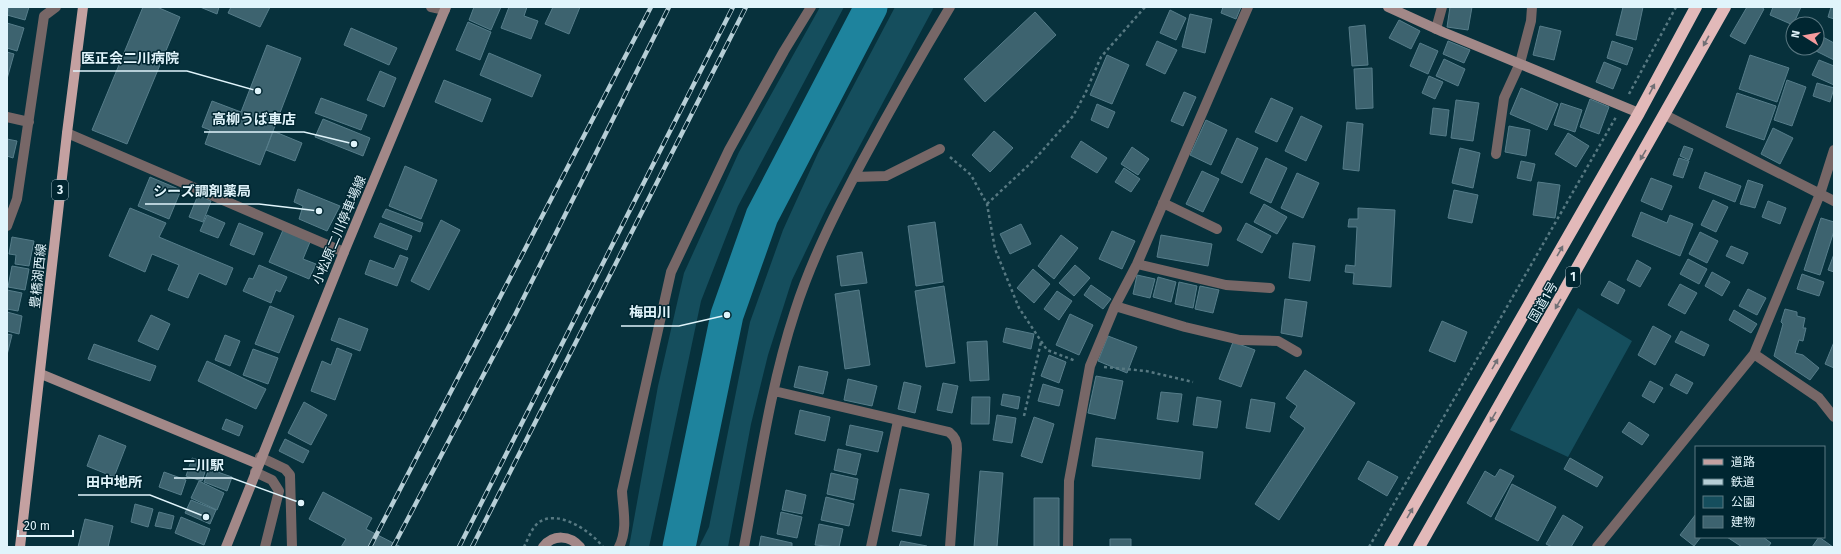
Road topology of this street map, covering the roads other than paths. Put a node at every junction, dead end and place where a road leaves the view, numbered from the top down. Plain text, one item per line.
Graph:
1 (56, 7) edge
2 (83, 7) edge
3 (431, 7) edge
4 (811, 7) edge
5 (950, 7) edge
6 (1248, 7) edge
7 (1388, 7) edge
8 (1442, 7) edge
9 (1532, 7) edge
10 (1696, 7) edge
11 (1725, 7) edge
12 (446, 8) edge
13 (1436, 29) junction
14 (1520, 63) junction
15 (1639, 113) junction
16 (1665, 115) junction
17 (7, 117) edge
18 (29, 122) junction
19 (67, 133) junction
20 (940, 149) road end
21 (1834, 150) edge
22 (1496, 154) dead end
23 (854, 177) junction
24 (1820, 194) junction
25 (1834, 201) edge
26 (1163, 203) junction
27 (7, 226) edge
28 (1217, 229) dead end
29 (344, 252) junction
30 (1137, 264) junction
31 (1270, 288) dead end
32 (1115, 306) junction
33 (1297, 352) dead end
34 (1754, 354) junction
35 (41, 374) junction
36 (774, 391) junction
37 (1834, 417) edge
38 (898, 421) junction
39 (258, 464) junction
40 (20, 547) edge
41 (226, 547) edge
42 (265, 547) edge
43 (292, 547) edge
44 (543, 547) edge
45 (580, 547) edge
46 (619, 547) edge
47 (744, 547) edge
48 (871, 547) edge
49 (950, 547) edge
50 (1068, 547) edge
51 (1390, 547) edge
52 (1419, 547) edge
53 (1597, 547) edge

1 - 18 street
2 - 19 main road, 豊橋湖西線 / 3
3 - 12 street
4 - 46 street
5 - 23 street
6 - 26 street
7 - 13 street
8 - 13 street
9 - 14 street
15 -> 10 highway, 国道1号 / 1
11 -> 16 highway, 国道1号 / 1
12 - 29 street, 小松原二川停車場線
13 - 14 street
14 - 15 street
14 - 22 street
51 -> 15 highway, 国道1号 / 1
16 - 24 street
16 -> 52 highway, 国道1号 / 1
17 - 18 street
18 - 27 street
19 - 29 street
19 - 35 main road, 豊橋湖西線 / 3
20 - 23 street
21 - 24 street
23 - 36 street
24 - 25 street
24 - 34 street
26 - 28 street
26 - 30 street
29 - 39 street, 小松原二川停車場線
30 - 31 street
30 - 32 street
32 - 33 street
32 - 50 street
34 - 37 street
34 - 53 street
35 - 39 street
35 - 40 main road, 豊橋湖西線 / 3
36 - 38 street
36 - 47 street
38 - 48 street
38 - 49 street
39 - 41 street, 小松原二川停車場線
39 - 42 street
39 - 43 street
44 - 45 street

